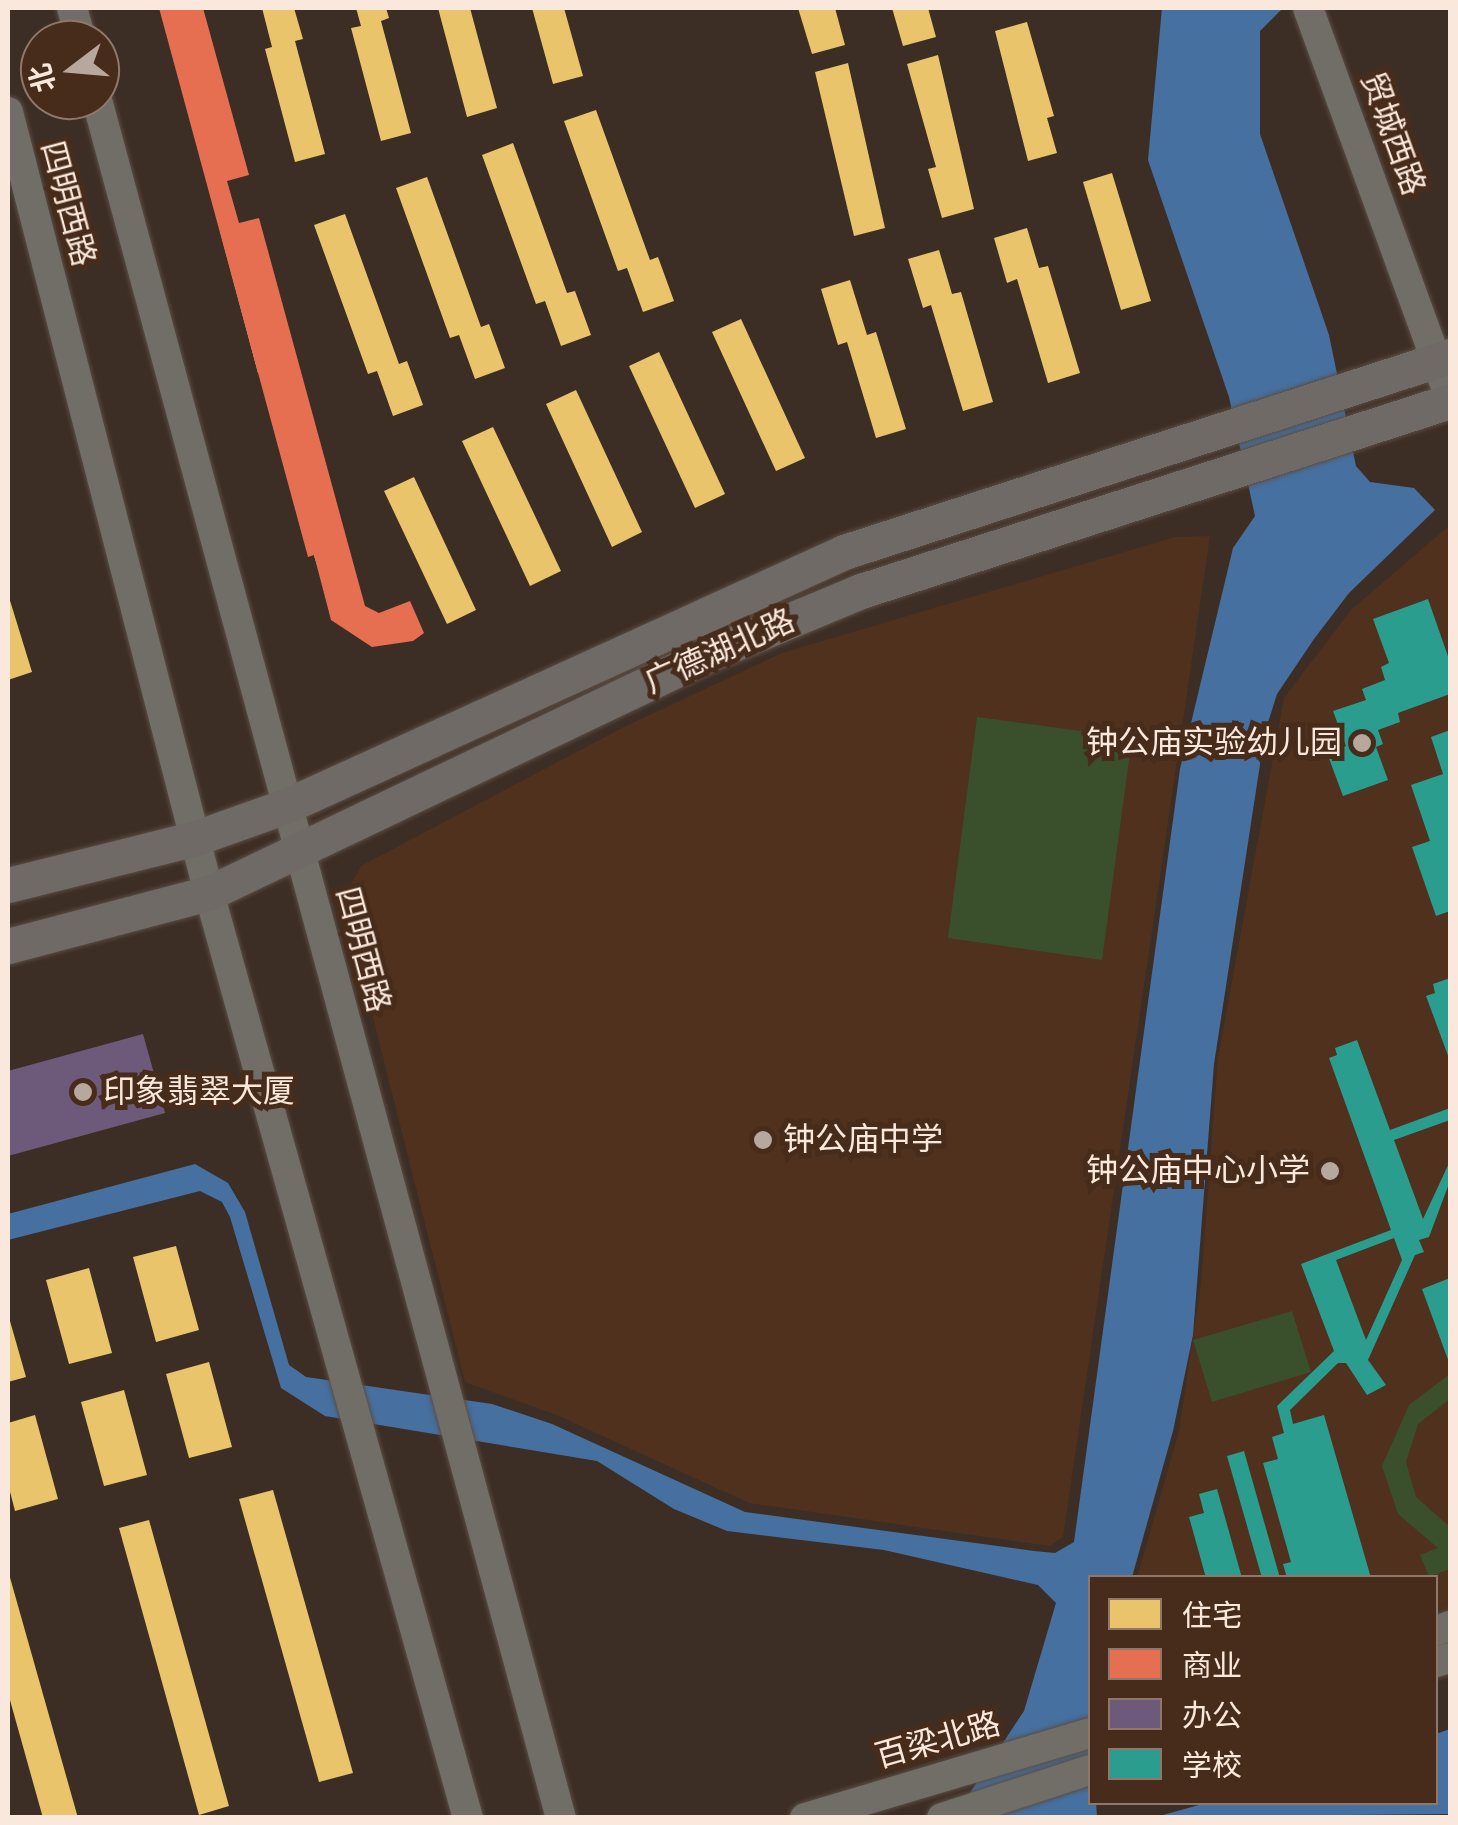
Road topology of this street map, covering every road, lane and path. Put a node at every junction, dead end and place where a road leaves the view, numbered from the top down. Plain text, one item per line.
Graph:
1 (1312, 18) edge
2 (8, 112) edge
3 (102, 120) edge
4 (1444, 358) edge
5 (1450, 400) edge
6 (286, 806) junction
7 (196, 838) junction
8 (298, 850) junction
9 (8, 885) edge
10 (209, 894) junction
11 (8, 946) edge
12 (1088, 1735) edge
13 (1082, 1773) edge
14 (468, 1818) edge
15 (560, 1818) edge
16 (805, 1818) edge
17 (942, 1818) edge

1 - 4 main road, 贸城西路
2 - 7 main road, 四明西路
3 - 6 main road, 四明西路
4 - 5 main road, 贸城西路
4 - 6 main road, 广德湖北路
5 - 8 main road, 广德湖北路
6 - 7 main road, 广德湖北路
6 - 8 main road, 四明西路
7 - 9 main road, 广德湖北路
7 - 10 main road, 四明西路
8 - 10 main road, 广德湖北路
8 - 15 main road, 四明西路
10 - 11 main road, 广德湖北路
10 - 14 main road, 四明西路
12 - 16 main road, 百梁北路
13 - 17 main road

